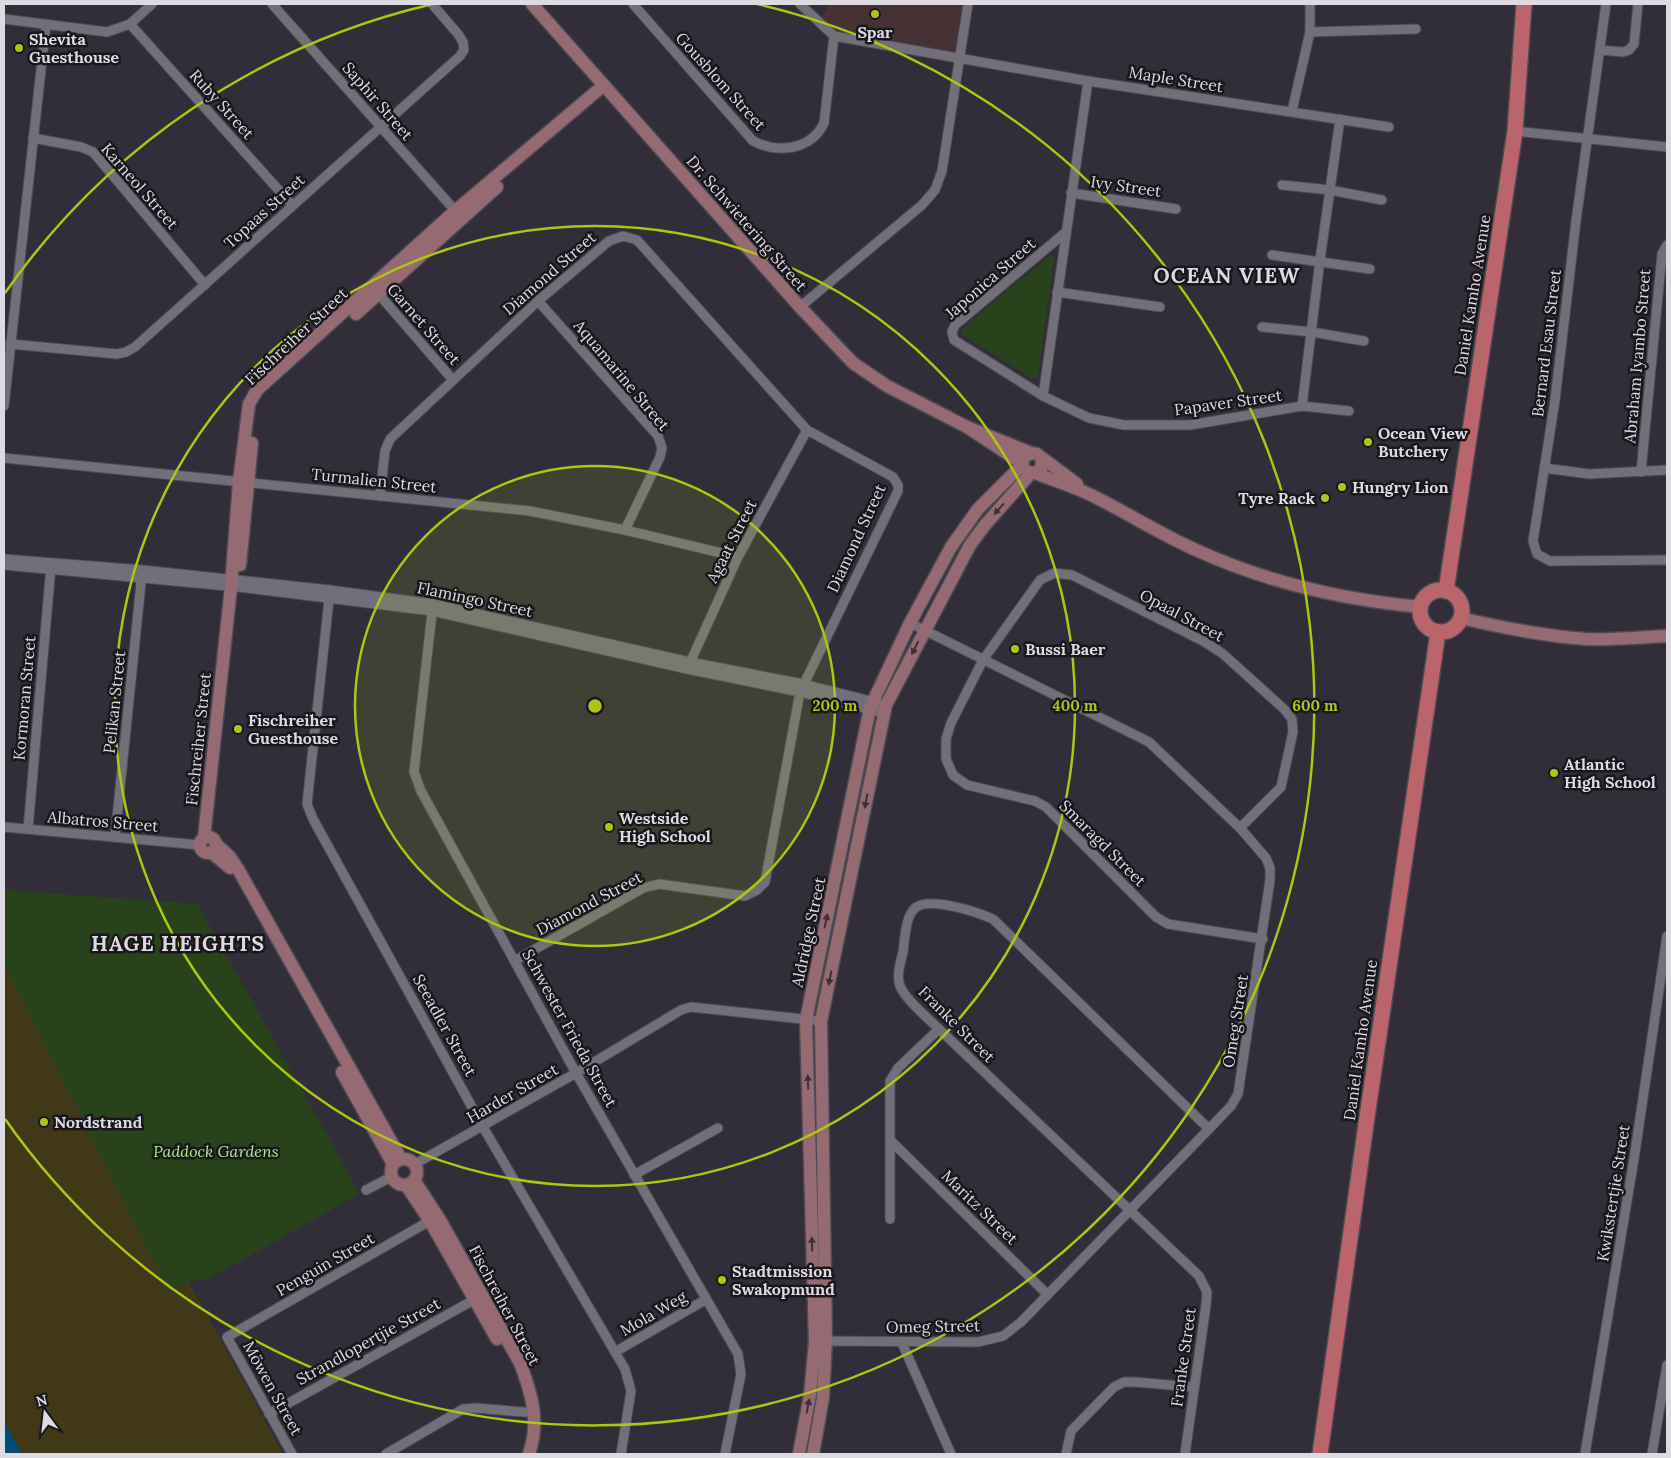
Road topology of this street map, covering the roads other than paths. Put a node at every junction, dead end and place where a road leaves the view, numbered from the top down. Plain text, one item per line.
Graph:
1 (152, 4) edge
2 (272, 4) edge
3 (432, 4) edge
4 (532, 4) edge
5 (633, 4) edge
6 (800, 4) edge
7 (968, 4) edge
8 (1310, 4) edge
9 (1524, 4) edge
10 (1606, 4) edge
11 (1638, 4) edge
12 (4, 19) edge
13 (46, 24) junction
14 (130, 24) junction
15 (1416, 29) dead end
16 (1310, 32) junction
17 (834, 36) junction
18 (1600, 50) junction
19 (958, 59) junction
20 (1088, 81) junction
21 (607, 88) junction
22 (1292, 111) junction
23 (1340, 119) junction
24 (381, 127) junction
25 (1389, 127) dead end
26 (1515, 130) junction
27 (33, 138) junction
28 (1588, 140) junction
29 (1667, 147) edge
30 (1282, 186) dead end
31 (1330, 190) junction
32 (1071, 194) junction
33 (1382, 200) dead end
34 (292, 205) junction
35 (1176, 209) dead end
36 (458, 215) junction
37 (1066, 232) junction
38 (1667, 245) edge
39 (1272, 256) dead end
40 (1320, 260) junction
41 (1370, 269) dead end
42 (205, 285) junction
43 (376, 291) junction
44 (1057, 292) junction
45 (538, 300) junction
46 (800, 307) junction
47 (1160, 307) dead end
48 (1262, 327) dead end
49 (1312, 332) junction
50 (1364, 341) dead end
51 (10, 344) junction
52 (453, 380) junction
53 (1043, 396) junction
54 (4, 406) edge
55 (1302, 406) junction
56 (1349, 411) dead end
57 (967, 428) junction
58 (807, 430) junction
59 (1036, 456) junction
60 (4, 458) edge
61 (1544, 468) junction
62 (1030, 470) junction
63 (1667, 470) edge
64 (1641, 472) junction
65 (244, 483) junction
66 (380, 496) junction
67 (1093, 496) junction
68 (625, 530) junction
69 (738, 557) junction
70 (4, 559) edge
71 (1667, 560) edge
72 (4, 565) edge
73 (51, 566) junction
74 (142, 574) junction
75 (235, 584) junction
76 (1446, 590) junction
77 (330, 594) junction
78 (1421, 607) junction
79 (432, 608) junction
80 (1461, 618) junction
81 (910, 623) junction
82 (925, 630) junction
83 (1438, 632) junction
84 (1667, 636) edge
85 (983, 660) junction
86 (689, 666) junction
87 (802, 688) junction
88 (871, 705) junction
89 (885, 709) junction
90 (4, 827) edge
91 (1240, 828) junction
92 (28, 829) junction
93 (115, 837) junction
94 (208, 843) junction
95 (1667, 936) edge
96 (1263, 939) junction
97 (516, 960) junction
98 (806, 1020) junction
99 (821, 1021) junction
100 (938, 1029) junction
101 (576, 1073) junction
102 (483, 1127) junction
103 (718, 1128) dead end
104 (1209, 1129) junction
105 (891, 1141) junction
106 (397, 1161) junction
107 (415, 1164) junction
108 (634, 1175) junction
109 (391, 1177) junction
110 (410, 1182) junction
111 (366, 1190) dead end
112 (1128, 1211) junction
113 (434, 1219) junction
114 (890, 1219) dead end
115 (1047, 1294) junction
116 (478, 1298) junction
117 (705, 1300) junction
118 (227, 1337) joint
119 (821, 1341) junction
120 (902, 1342) junction
121 (615, 1352) junction
122 (1667, 1365) edge
123 (1193, 1388) junction
124 (531, 1413) junction
125 (269, 1414) junction
126 (801, 1440) junction
127 (814, 1449) edge
128 (397, 1451) edge
129 (292, 1454) edge
130 (386, 1454) edge
131 (522, 1454) edge
132 (529, 1454) edge
133 (621, 1454) edge
134 (725, 1454) edge
135 (799, 1454) edge
136 (951, 1454) edge
137 (1066, 1454) edge
138 (1184, 1454) edge
139 (1320, 1454) edge
140 (1585, 1454) edge
141 (1652, 1454) edge

1 - 14 street
2 - 24 street, Saphir Street
3 - 24 street, Topaas Street
4 - 21 street, Dr. Schwietering Street
5 - 17 street, Gousblom Street
6 - 17 street
7 - 19 street
8 - 16 street
9 - 26 main road, Daniel Kamho Avenue
10 - 18 street, Bernard Esau Street
11 - 18 street
12 - 13 street
13 - 14 street
13 - 27 street
14 - 34 street, Ruby Street
15 - 16 street
16 - 22 street
17 - 19 street, Maple Street
18 - 28 street, Bernard Esau Street
19 - 20 street, Maple Street
19 - 46 street
20 - 22 street, Maple Street
20 - 32 street
21 - 36 street, Fischreiher Street
21 - 46 street, Dr. Schwietering Street
22 - 23 street, Maple Street
23 - 25 street, Maple Street
23 - 31 street, Papaver Street
24 - 34 street, Topaas Street
24 - 36 street, Saphir Street
26 - 28 street
26 - 76 main road, Daniel Kamho Avenue
27 - 42 street, Karneol Street
27 - 51 street
28 - 29 street
28 - 61 street, Bernard Esau Street
30 - 31 street
31 - 33 street
31 - 40 street, Papaver Street
32 - 35 street, Ivy Street
32 - 37 street
34 - 42 street, Topaas Street
36 - 43 street, Fischreiher Street
37 - 44 street
37 - 53 street, Japonica Street
38 - 64 street, Abraham Iyambo Street
39 - 40 street
40 - 41 street
40 - 49 street, Papaver Street
42 - 51 street, Topaas Street
43 - 52 street, Garnet Street
43 - 65 street, Fischreiher Street
44 - 47 street
44 - 53 street
45 - 52 street, Diamond Street
45 - 58 street, Diamond Street
45 - 68 street, Aquamarine Street
46 - 57 street, Dr. Schwietering Street
48 - 49 street
49 - 50 street
49 - 55 street, Papaver Street
51 - 54 street
52 - 66 street, Diamond Street
53 - 55 street, Papaver Street
55 - 56 street
57 - 59 street, Dr. Schwietering Street
57 - 62 street, Dr. Schwietering Street
58 - 69 street, Agaat Street
58 - 87 street, Diamond Street
59 - 62 street
59 - 62 street
59 - 67 street, Dr. Schwietering Street
60 - 65 street, Turmalien Street
61 - 64 street
61 - 71 street, Bernard Esau Street
62 - 67 street, Dr. Schwietering Street
62 - 81 street, Aldridge Street
62 -> 82 street, Aldridge Street
63 - 64 street
65 - 66 street, Turmalien Street
65 - 75 street, Fischreiher Street
66 - 68 street, Turmalien Street
67 - 78 street, Dr. Schwietering Street
68 - 69 street, Turmalien Street
69 - 86 street, Agaat Street
70 - 73 street
72 - 73 street
73 - 74 street, Flamingo Street
73 - 92 street, Kormoran Street
74 - 75 street, Flamingo Street
74 - 93 street, Pelikan Street
75 - 77 street, Flamingo Street
75 - 94 street, Fischreiher Street
76 - 78 main road
76 - 80 main road
77 - 79 street, Flamingo Street
77 - 102 street, Seeadler Street
78 - 83 main road
79 - 86 street, Flamingo Street
79 - 97 street, Schwester Frieda Street
80 - 83 main road
80 - 84 street
81 - 82 street, Omeg Street
81 - 88 street, Aldridge Street
82 - 85 street, Omeg Street
82 -> 89 street, Aldridge Street
83 - 139 main road, Daniel Kamho Avenue
85 - 91 street, Omeg Street
85 - 91 street, Opaal Street
85 - 96 street, Smaragd Street
86 - 87 street, Flamingo Street
87 - 88 street, Flamingo Street
87 - 97 street, Diamond Street
88 - 89 street, Flamingo Street
98 -> 88 street, Aldridge Street
89 -> 99 street, Aldridge Street
90 - 92 street, Albatros Street
91 - 96 street, Omeg Street
92 - 93 street, Albatros Street
93 - 94 street, Albatros Street
94 - 106 street
95 - 140 street, Kwikstertjie Street
96 - 104 street, Omeg Street
97 - 101 street, Schwester Frieda Street
98 - 99 street, Harder Street
98 - 101 street, Harder Street
119 -> 98 street, Aldridge Street
99 - 119 street, Aldridge Street
100 - 104 street, Franke Street
100 - 105 street
100 - 112 street, Franke Street
101 - 102 street, Harder Street
101 - 108 street, Schwester Frieda Street
102 - 107 street, Harder Street
102 - 121 street, Seeadler Street
103 - 108 street
104 - 112 street, Omeg Street
105 - 114 street
105 - 115 street, Maritz Street
106 - 107 street
106 - 109 street
107 - 110 street
108 - 117 street, Schwester Frieda Street
109 - 110 street
109 - 111 street
110 - 113 street, Fischreiher Street
112 - 115 street, Omeg Street
112 - 123 street, Franke Street
113 - 116 street, Fischreiher Street
113 - 118 street, Penguin Street
115 - 120 street, Omeg Street
116 - 124 street, Fischreiher Street
116 - 125 street, Strandlopertjie Street
117 - 121 street, Mola Weg
117 - 134 street, Schwester Frieda Street
118 - 125 street, Möwen Street
119 - 120 street, Omeg Street
126 -> 119 street, Aldridge Street
119 - 127 street, Aldridge Street
120 - 136 street
121 - 133 street, Seeadler Street
122 - 141 street
123 - 137 street
123 - 138 street, Franke Street
124 - 128 street
124 - 131 street, Fischreiher Street
124 - 132 street, Fischreiher Street
125 - 129 street, Möwen Street
126 - 127 street
126 - 135 street, Aldridge Street
128 - 130 street

